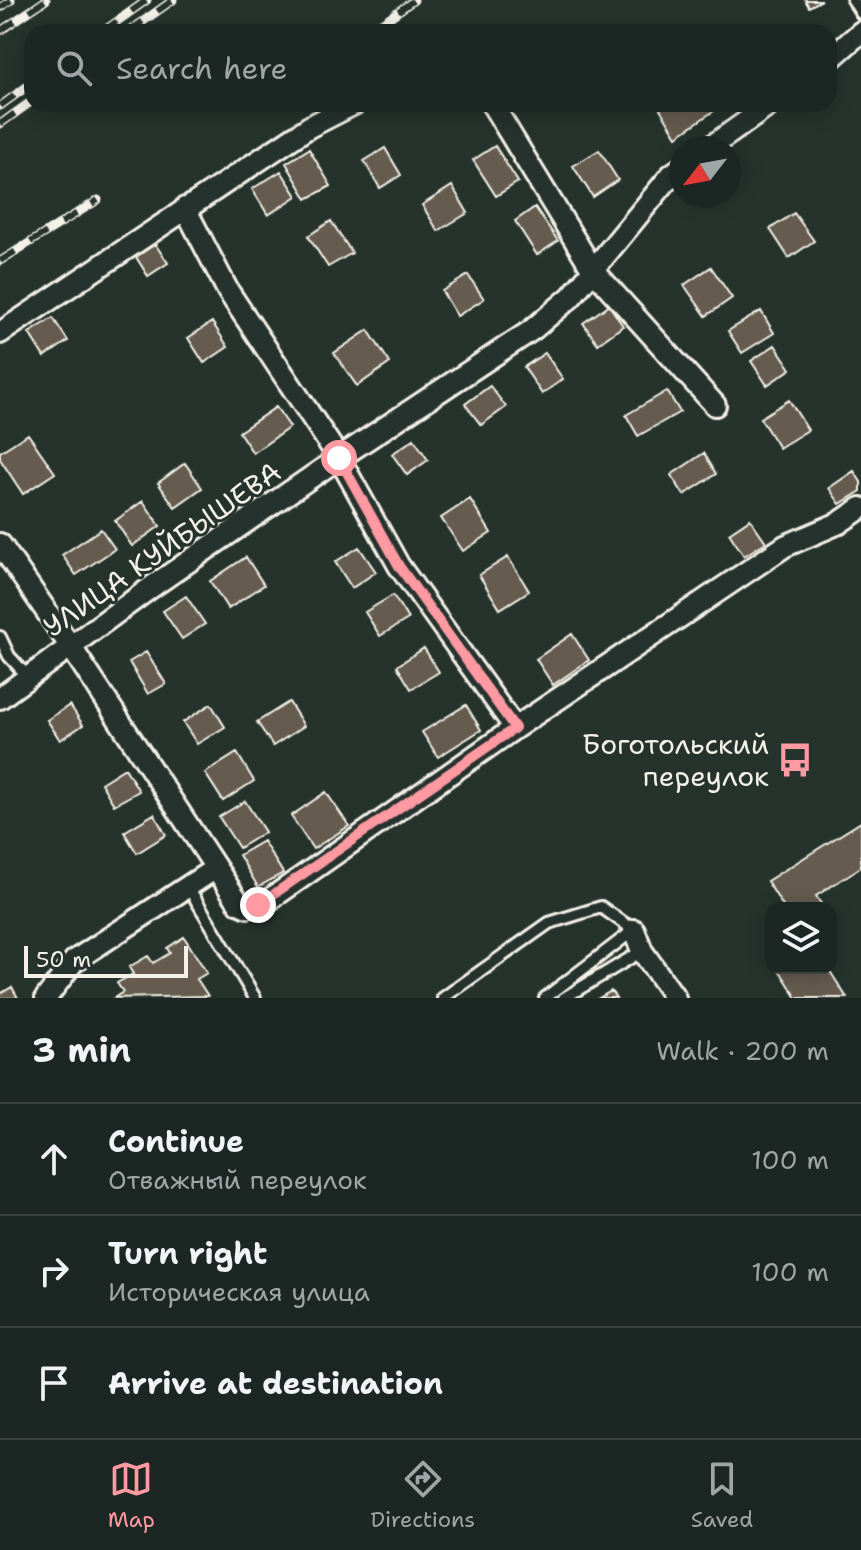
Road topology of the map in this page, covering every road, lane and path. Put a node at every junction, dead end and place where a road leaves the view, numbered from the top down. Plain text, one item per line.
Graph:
1 (853, 0) edge
2 (861, 13) edge
3 (861, 32) edge
4 (837, 53) edge
5 (338, 112) edge
6 (497, 112) edge
7 (760, 112) edge
8 (726, 136) edge
9 (669, 178) edge
10 (185, 208) junction
11 (593, 270) junction
12 (0, 333) edge
13 (715, 405) dead end
14 (339, 458) junction
15 (861, 508) edge
16 (0, 544) edge
17 (0, 637) edge
18 (71, 647) junction
19 (30, 679) junction
20 (0, 698) edge
21 (515, 728) junction
22 (216, 868) junction
23 (187, 885) junction
24 (634, 930) junction
25 (642, 951) junction
26 (46, 998) edge
27 (255, 998) edge
28 (443, 998) edge
29 (545, 998) edge
30 (564, 998) edge
31 (675, 998) edge

1 - 2 lane
3 - 4 street
5 - 10 street
6 - 11 street
7 - 8 street
9 - 11 street, УЛИЦА КУЙБЫШЕВА
10 - 12 street
10 - 14 street
11 - 13 street
11 - 14 street, УЛИЦА КУЙБЫШЕВА
14 - 18 street, УЛИЦА КУЙБЫШЕВА
14 - 21 street
15 - 21 street
16 - 18 street
17 - 19 lane
18 - 19 street, УЛИЦА КУЙБЫШЕВА
18 - 22 street
19 - 20 street, УЛИЦА КУЙБЫШЕВА
21 - 22 street
22 - 23 street
23 - 26 street
23 - 27 lane
24 - 25 street
24 - 28 lane
24 - 29 lane
25 - 30 lane
25 - 31 street

